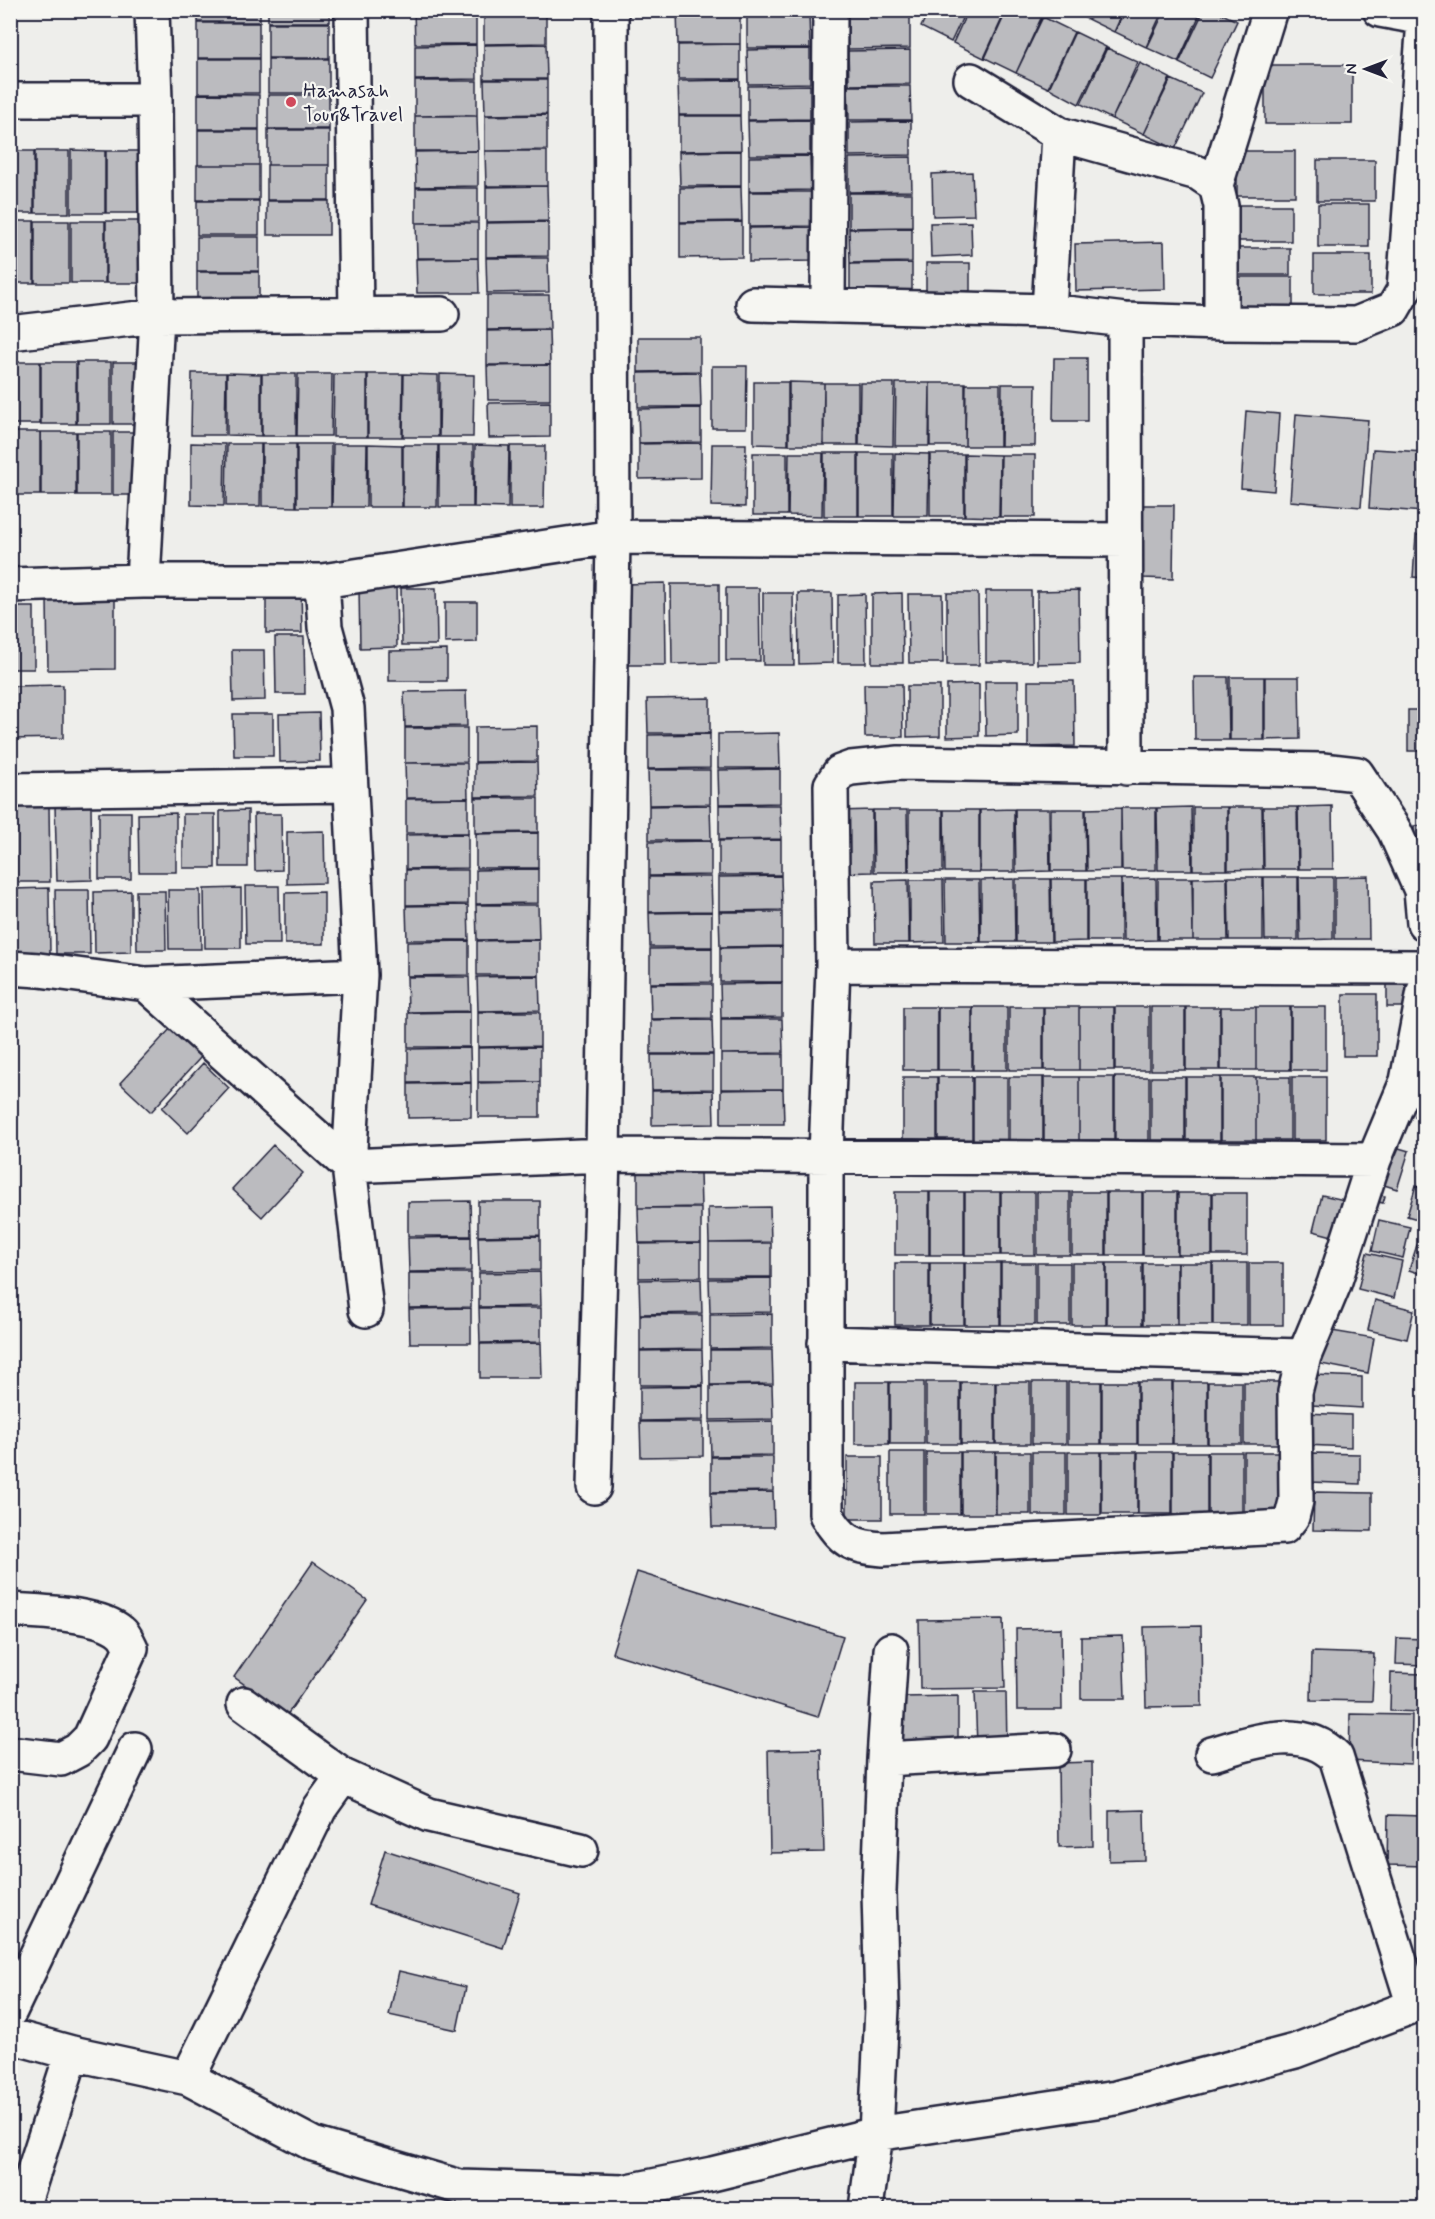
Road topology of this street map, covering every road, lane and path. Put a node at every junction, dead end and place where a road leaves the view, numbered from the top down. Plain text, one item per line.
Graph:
1 (152, 10) edge
2 (352, 10) edge
3 (611, 10) edge
4 (830, 10) edge
5 (1269, 10) edge
6 (1380, 10) edge
7 (1425, 15) edge
8 (971, 80) dead end
9 (10, 100) edge
10 (155, 100) junction
11 (1059, 134) junction
12 (1216, 185) junction
13 (753, 304) dead end
14 (828, 306) junction
15 (1049, 311) junction
16 (356, 314) junction
17 (442, 314) dead end
18 (157, 316) junction
19 (1125, 320) junction
20 (1221, 323) junction
21 (10, 333) edge
22 (613, 537) junction
23 (1125, 540) junction
24 (143, 581) junction
25 (322, 581) junction
26 (10, 585) edge
27 (1125, 768) junction
28 (350, 785) junction
29 (10, 790) edge
30 (1425, 923) edge
31 (833, 965) junction
32 (1425, 967) edge
33 (10, 968) edge
34 (360, 975) junction
35 (146, 984) junction
36 (1425, 991) edge
37 (603, 1155) junction
38 (826, 1156) junction
39 (1374, 1160) junction
40 (349, 1166) junction
41 (366, 1310) dead end
42 (825, 1342) junction
43 (1305, 1356) junction
44 (594, 1487) dead end
45 (10, 1610) edge
46 (891, 1650) dead end
47 (244, 1704) dead end
48 (135, 1749) dead end
49 (1053, 1750) dead end
50 (10, 1753) edge
51 (1212, 1754) dead end
52 (884, 1759) junction
53 (343, 1776) junction
54 (581, 1850) dead end
55 (1419, 2004) edge
56 (10, 2011) edge
57 (10, 2036) edge
58 (72, 2053) junction
59 (188, 2078) junction
60 (876, 2134) junction
61 (459, 2198) edge
62 (622, 2200) edge
63 (21, 2208) edge
64 (866, 2208) edge

1 - 10 street
2 - 16 street
3 - 22 street
4 - 14 street
5 - 12 street
6 - 7 street
7 - 20 street
8 - 11 street
9 - 10 street
10 - 18 street
11 - 12 street
11 - 15 street
12 - 20 street
13 - 14 street
14 - 15 street
15 - 19 street
16 - 17 street
16 - 18 street
18 - 21 street
18 - 24 street
19 - 20 street
19 - 23 street
22 - 23 street
22 - 25 street
22 - 37 street
23 - 27 street
24 - 25 street
24 - 26 street
25 - 28 street
27 - 30 street
27 - 31 street
28 - 29 street
28 - 34 street
31 - 32 street
31 - 38 street
33 - 35 street
34 - 35 street
34 - 40 street
35 - 40 street
36 - 39 street
37 - 38 street
37 - 40 street
37 - 44 street
38 - 39 street
38 - 42 street
39 - 43 street
40 - 41 street
42 - 43 street
42 - 43 street
45 - 50 street
46 - 52 street
47 - 53 street
48 - 56 street
49 - 52 street
51 - 55 street
52 - 60 street
53 - 54 street
53 - 59 street
55 - 60 street
57 - 58 street
58 - 59 street
58 - 63 street
59 - 61 street
60 - 62 street
60 - 64 street
61 - 62 street

